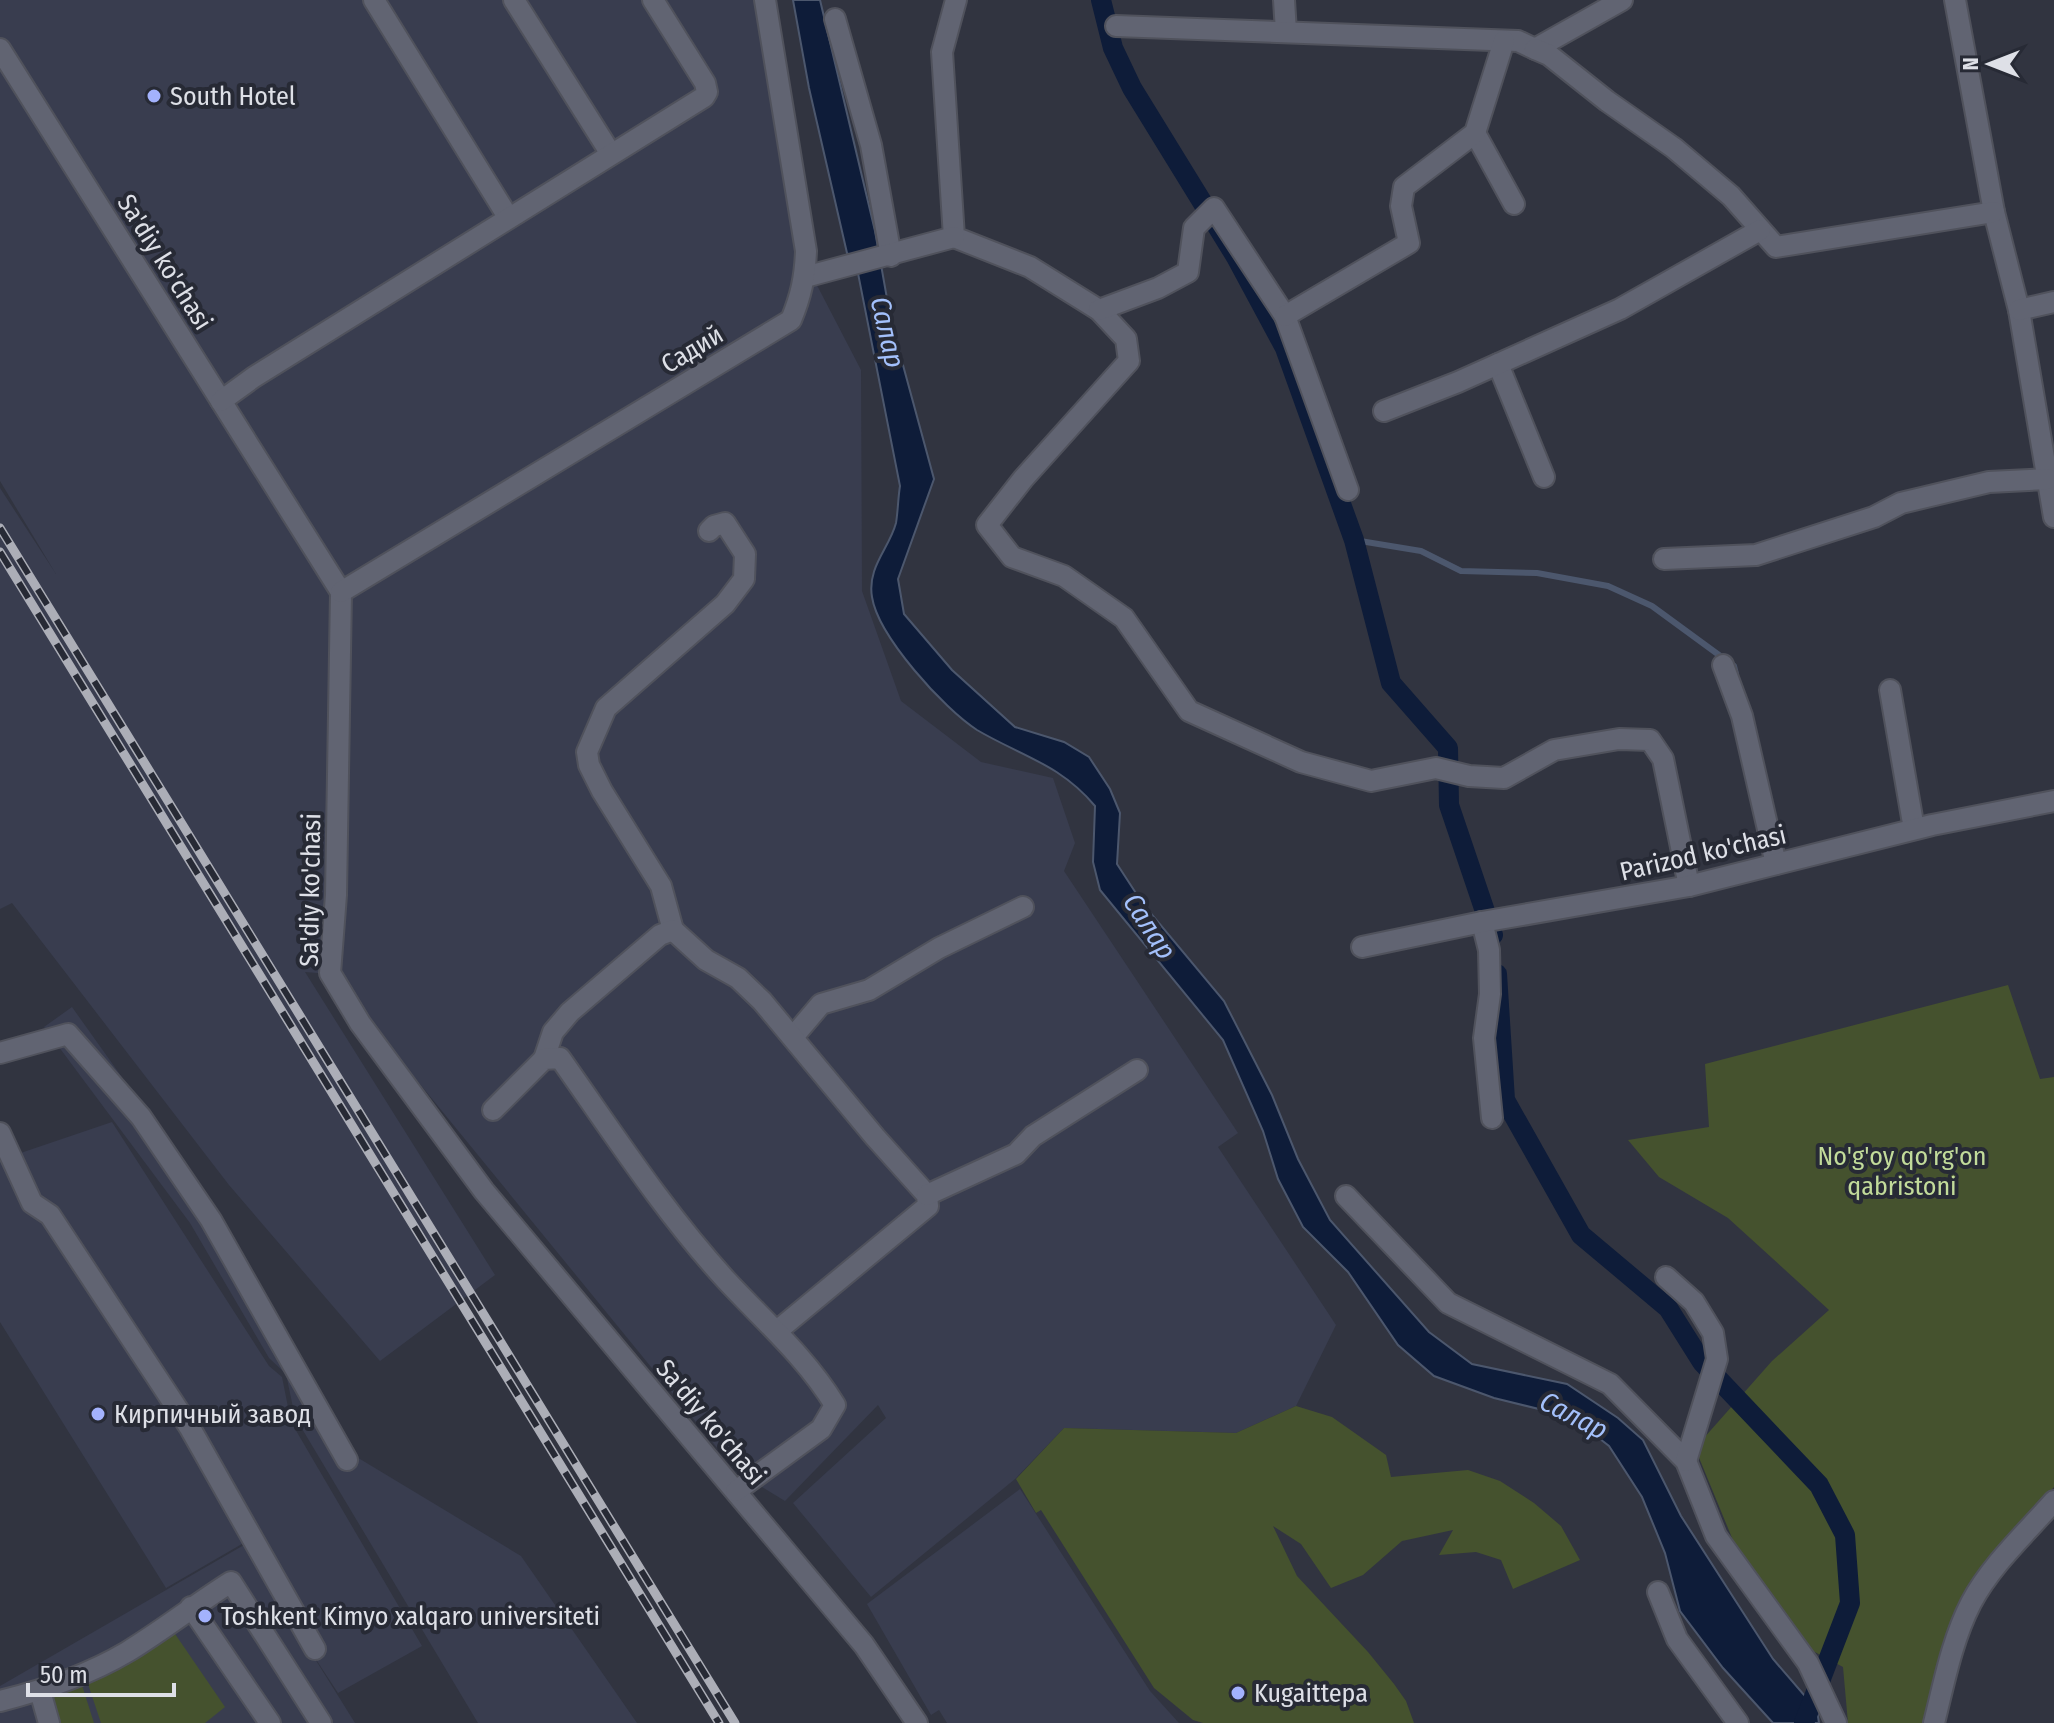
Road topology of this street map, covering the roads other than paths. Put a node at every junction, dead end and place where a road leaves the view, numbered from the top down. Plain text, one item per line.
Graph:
1 (374, 0) edge
2 (514, 0) edge
3 (653, 0) edge
4 (765, 0) edge
5 (956, 0) edge
6 (1284, 0) edge
7 (1622, 0) edge
8 (1955, 0) edge
9 (835, 19) dead end
10 (1116, 26) dead end
11 (1286, 32) junction
12 (1504, 41) junction
13 (0, 49) edge
14 (1535, 49) junction
15 (1475, 133) junction
16 (611, 154) junction
17 (1514, 204) dead end
18 (1994, 212) junction
19 (508, 217) junction
20 (1760, 230) junction
21 (954, 237) junction
22 (888, 256) junction
23 (805, 277) junction
24 (2054, 302) edge
25 (1099, 310) junction
26 (2019, 310) junction
27 (1285, 316) junction
28 (1498, 364) junction
29 (221, 401) junction
30 (1384, 411) dead end
31 (1544, 477) dead end
32 (2047, 479) junction
33 (1348, 490) dead end
34 (2054, 517) edge
35 (709, 531) dead end
36 (1664, 559) dead end
37 (341, 592) junction
38 (1723, 665) dead end
39 (1890, 690) dead end
40 (2054, 801) edge
41 (1914, 829) junction
42 (1776, 864) junction
43 (1689, 886) junction
44 (1023, 907) dead end
45 (1482, 922) junction
46 (673, 930) junction
47 (1362, 947) dead end
48 (793, 1037) junction
49 (0, 1053) edge
50 (544, 1059) junction
51 (1137, 1070) dead end
52 (493, 1110) dead end
53 (1492, 1118) dead end
54 (0, 1133) edge
55 (927, 1195) junction
56 (1346, 1196) dead end
57 (1666, 1277) dead end
58 (777, 1331) junction
59 (347, 1460) dead end
60 (1686, 1461) junction
61 (736, 1491) junction
62 (2054, 1501) edge
63 (1658, 1592) dead end
64 (191, 1607) junction
65 (315, 1649) dead end
66 (40, 1691) junction
67 (0, 1701) edge
68 (1836, 1722) edge
69 (49, 1723) edge
70 (270, 1723) edge
71 (321, 1723) edge
72 (917, 1723) edge
73 (1738, 1723) edge
74 (1934, 1723) edge

1 - 19 street
2 - 16 street
3 - 16 street
4 - 23 street, Садий
5 - 21 street
6 - 11 street
7 - 14 street
8 - 18 street
9 - 22 street
10 - 11 street
11 - 12 street
12 - 14 street
12 - 15 street
13 - 29 street, Sa'diy ko'chasi
14 - 20 street
15 - 17 street
15 - 27 street
16 - 19 street
18 - 20 street
18 - 26 street
19 - 29 street
20 - 28 street
21 - 22 street
21 - 25 street
22 - 23 street
23 - 37 street, Садий
24 - 26 street
25 - 27 street
25 - 43 street
26 - 32 street
27 - 33 street
28 - 30 street
28 - 31 street
29 - 37 street, Sa'diy ko'chasi
32 - 34 street
32 - 36 street
35 - 46 street
37 - 61 street, Sa'diy ko'chasi
38 - 42 street
39 - 41 street
40 - 41 street, Parizod ko'chasi
41 - 42 street, Parizod ko'chasi
42 - 43 street, Parizod ko'chasi
43 - 45 street, Parizod ko'chasi
44 - 48 street
45 - 47 street, Parizod ko'chasi
45 - 53 street
46 - 48 street
46 - 50 street
48 - 55 street
49 - 59 street
50 - 52 street
50 - 58 street
51 - 55 street
54 - 65 street
55 - 58 street
56 - 60 street
57 - 60 street
58 - 61 street
60 - 68 street
61 - 72 street, Sa'diy ko'chasi
62 - 74 street
63 - 73 street
64 - 66 street
64 - 70 street
64 - 71 street
66 - 67 street
66 - 69 street

